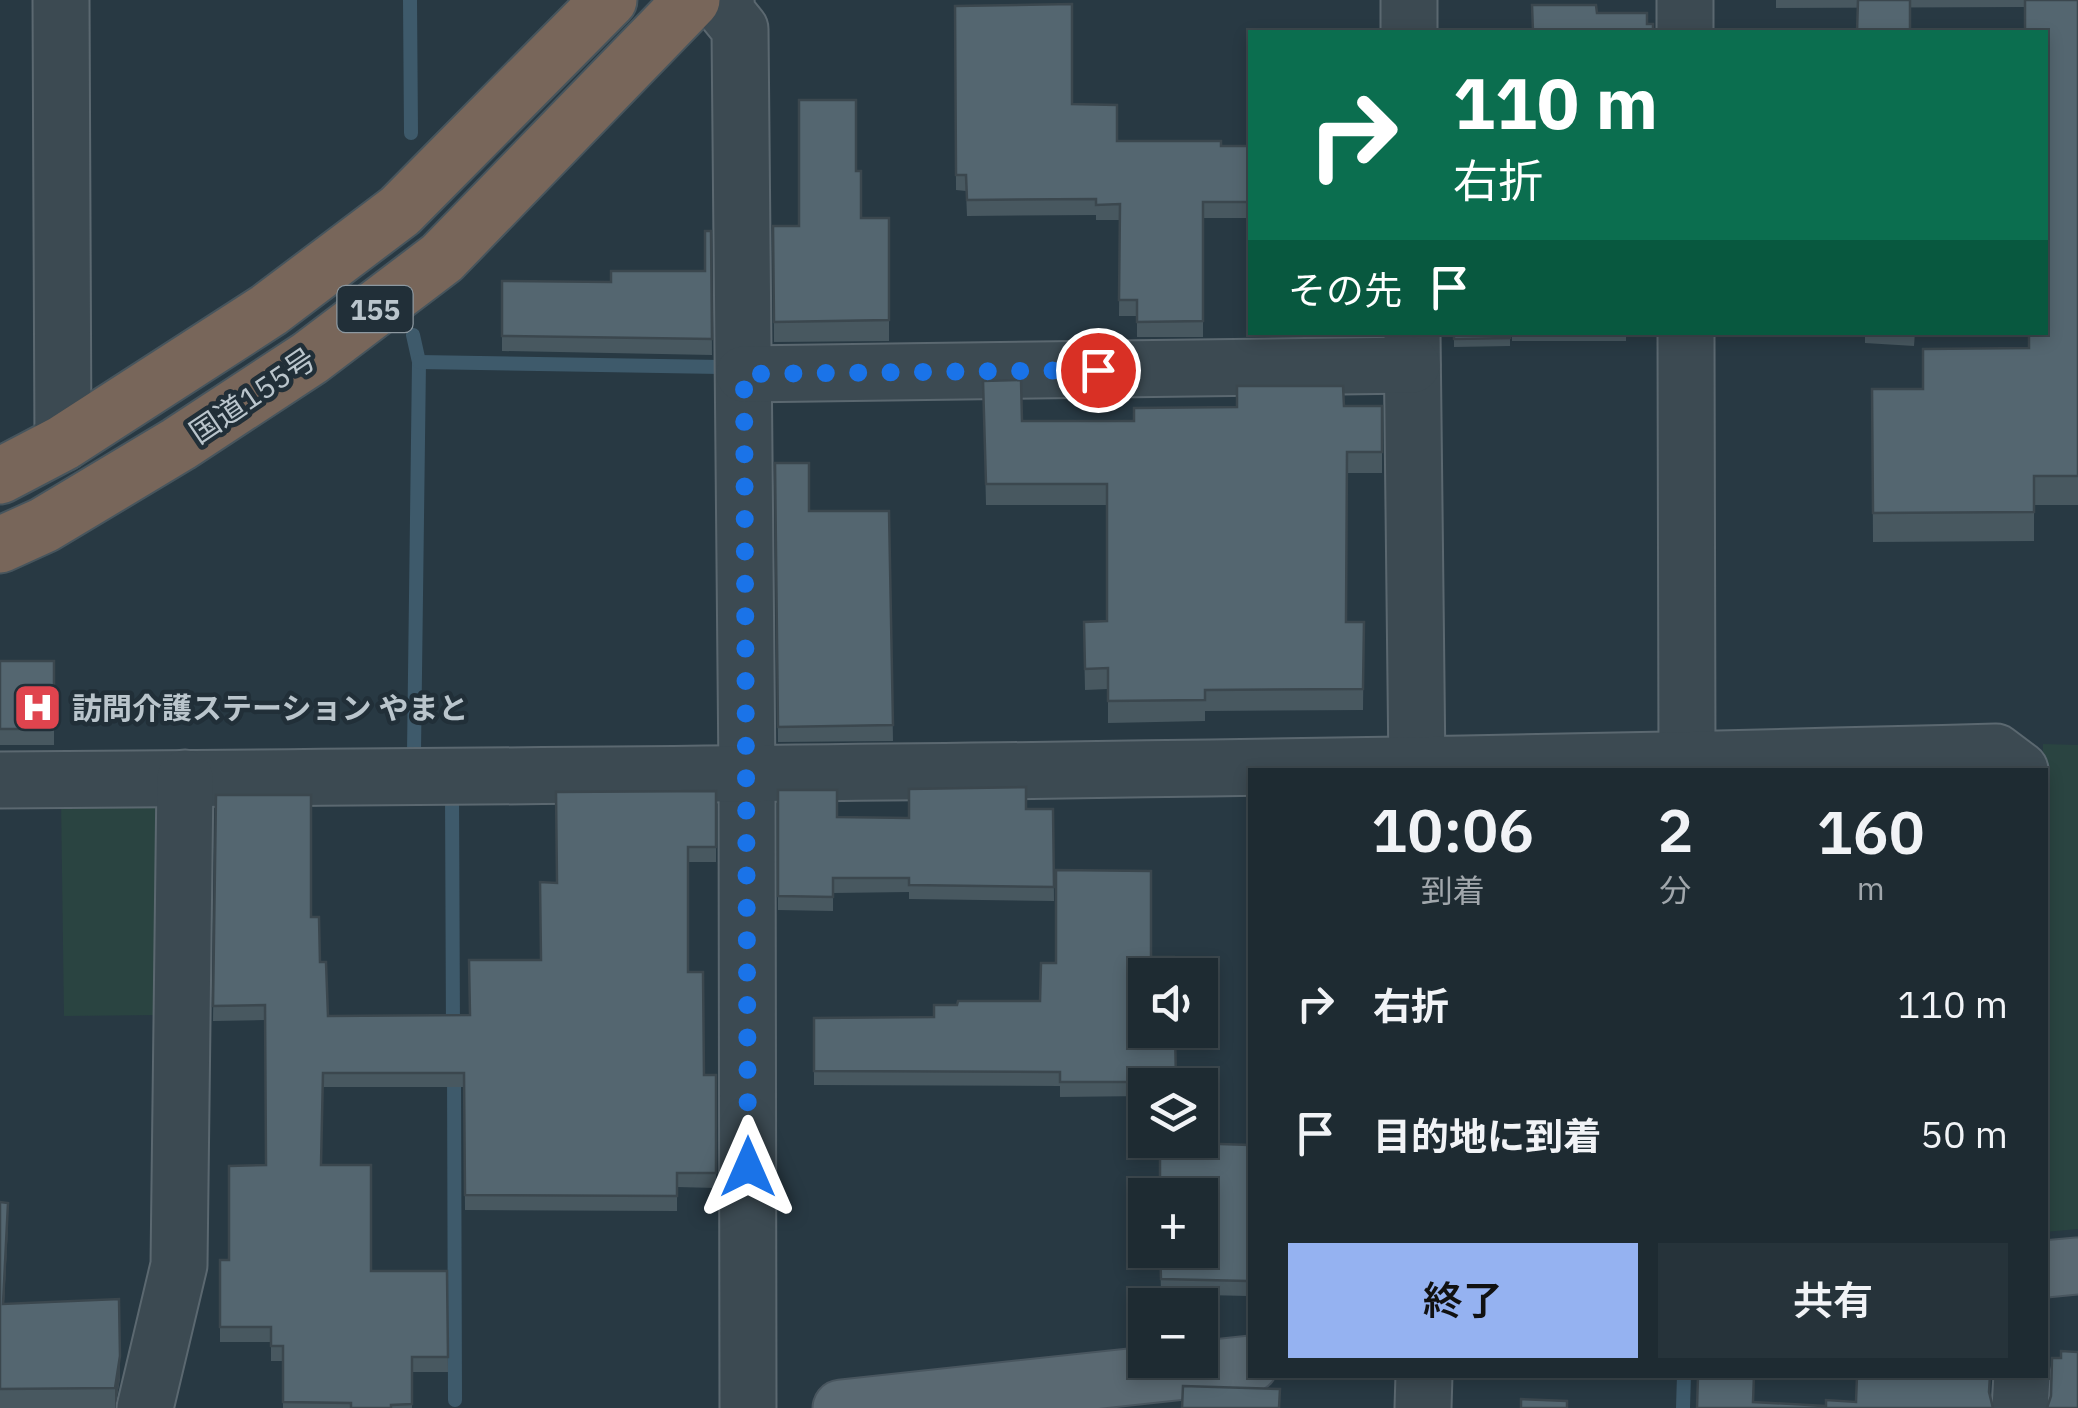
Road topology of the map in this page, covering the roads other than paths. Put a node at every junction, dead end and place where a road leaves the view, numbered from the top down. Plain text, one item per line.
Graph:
1 (61, 0) edge
2 (609, 0) edge
3 (692, 0) edge
4 (726, 0) edge
5 (1408, 0) edge
6 (1685, 0) edge
7 (1409, 30) edge
8 (1685, 30) edge
9 (1686, 335) edge
10 (1412, 349) edge
11 (744, 374) junction
12 (64, 443) junction
13 (0, 476) edge
14 (0, 545) edge
15 (1693, 764) edge
16 (1417, 767) edge
17 (1333, 768) edge
18 (2017, 768) edge
19 (1248, 769) edge
20 (747, 775) junction
21 (185, 778) junction
22 (0, 780) edge
23 (2078, 1266) edge
24 (2048, 1269) edge
25 (1248, 1364) edge
26 (1424, 1378) edge
27 (2022, 1378) edge
28 (146, 1408) edge
29 (748, 1408) edge
30 (842, 1408) edge
31 (1423, 1408) edge
32 (2020, 1408) edge

1 - 12 street
2 - 12 highway, 国道155号 / 155
3 - 14 highway, 国道155号 / 155
4 - 11 street
5 - 7 street
6 - 8 street
9 - 15 street
10 - 11 street
10 - 16 street
11 - 20 street
12 - 13 highway, 国道155号 / 155
15 - 16 street
15 - 18 street
16 - 17 street
19 - 20 street
20 - 21 street
20 - 29 street
21 - 22 street
21 - 28 street
23 - 24 main road
25 - 30 main road
26 - 31 street
27 - 32 street

